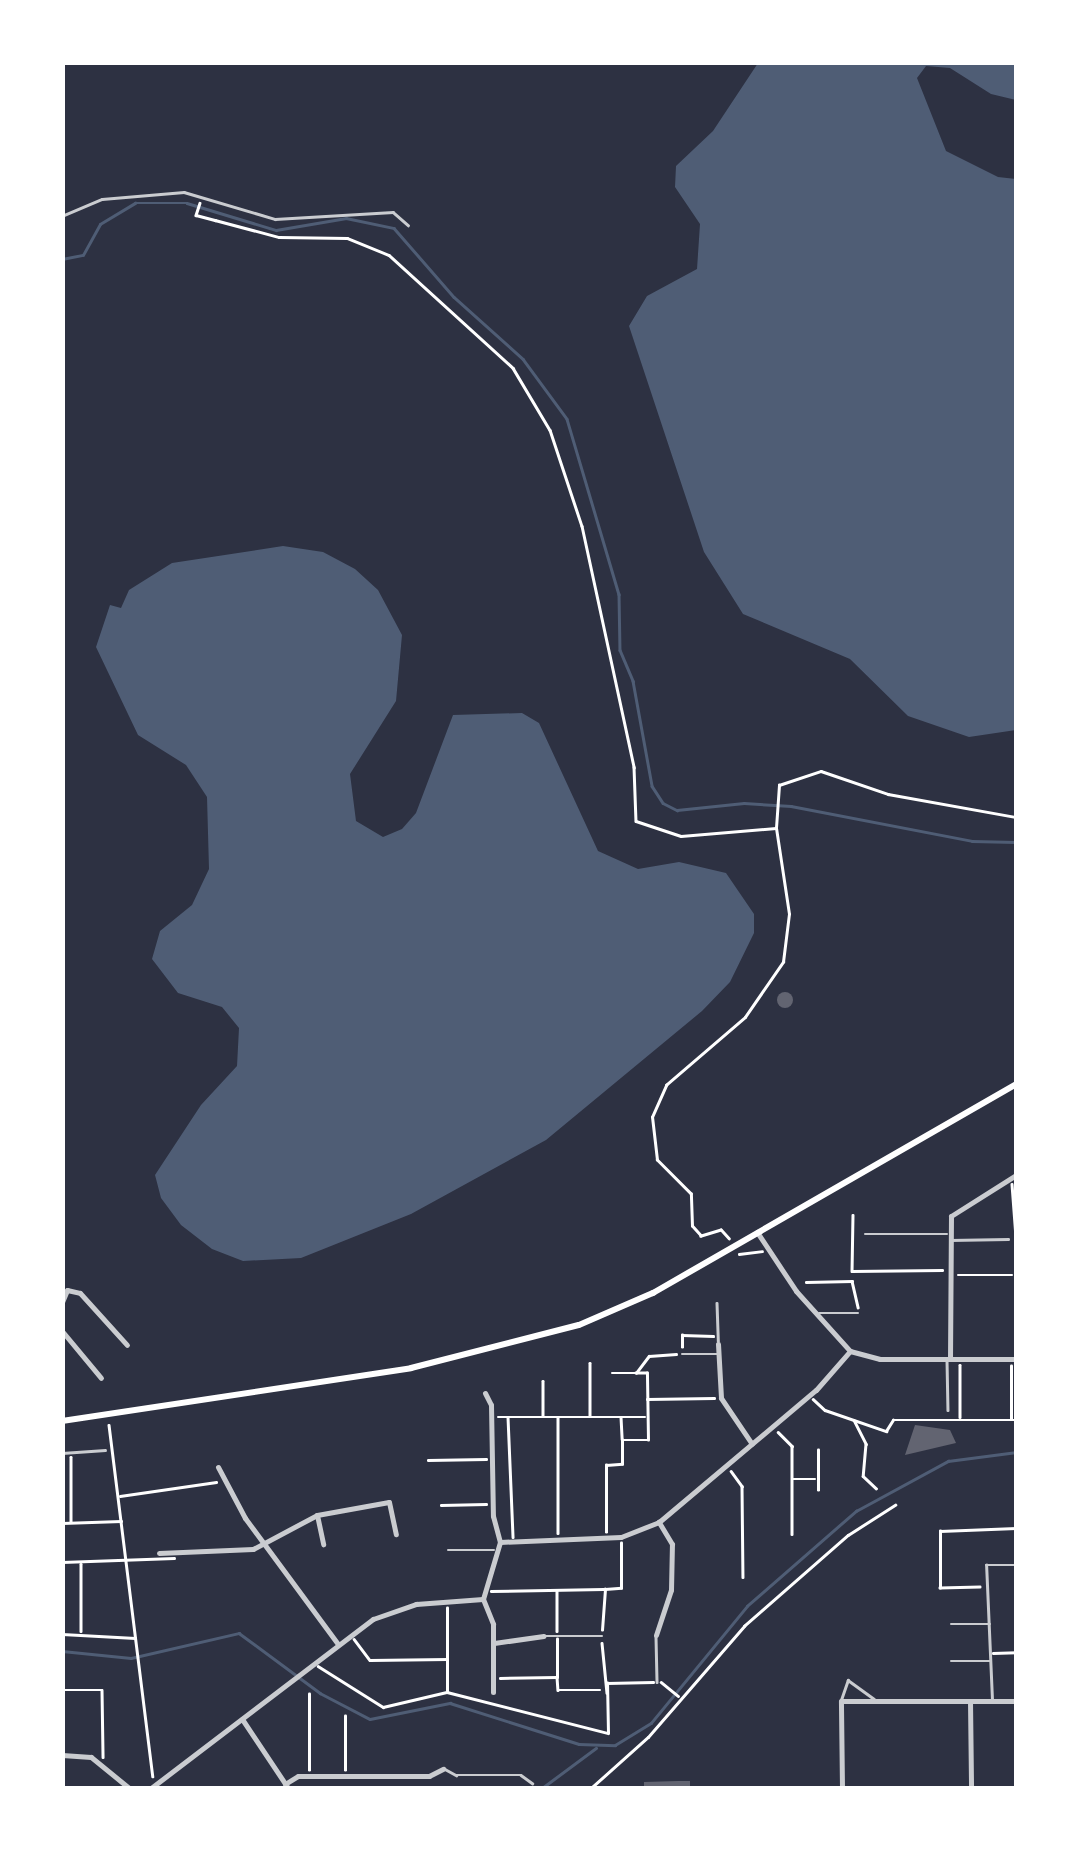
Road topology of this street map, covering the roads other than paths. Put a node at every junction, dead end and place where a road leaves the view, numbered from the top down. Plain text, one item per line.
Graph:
1 (62, 216) edge
2 (408, 226) dead end
3 (1016, 1084) edge
4 (1014, 1176) edge
5 (758, 1232) junction
6 (865, 1234) road end
7 (949, 1237) junction
8 (1008, 1238) dead end
9 (62, 1302) edge
10 (717, 1303) dead end
11 (815, 1313) junction
12 (858, 1314) road end
13 (62, 1330) edge
14 (718, 1344) joint
15 (127, 1345) dead end
16 (850, 1351) junction
17 (682, 1354) road end
18 (718, 1354) junction
19 (948, 1359) junction
20 (1014, 1359) edge
21 (102, 1378) dead end
22 (485, 1394) dead end
23 (948, 1410) dead end
24 (62, 1421) edge
25 (752, 1444) junction
26 (106, 1450) dead end
27 (62, 1453) edge
28 (218, 1467) dead end
29 (317, 1516) junction
30 (658, 1522) junction
31 (396, 1534) dead end
32 (500, 1542) junction
33 (323, 1544) dead end
34 (264, 1545) junction
35 (448, 1550) dead end
36 (494, 1550) junction
37 (159, 1554) dead end
38 (1016, 1564) edge
39 (483, 1600) junction
40 (951, 1624) dead end
41 (991, 1624) junction
42 (656, 1635) joint
43 (544, 1636) joint
44 (602, 1636) road end
45 (494, 1642) junction
46 (337, 1643) junction
47 (991, 1660) junction
48 (951, 1661) dead end
49 (657, 1682) road end
50 (493, 1692) dead end
51 (841, 1700) junction
52 (875, 1700) junction
53 (970, 1701) junction
54 (992, 1701) junction
55 (1016, 1701) edge
56 (242, 1718) junction
57 (64, 1756) edge
58 (443, 1769) joint
59 (532, 1783) dead end
60 (286, 1786) edge
61 (153, 1787) edge
62 (130, 1788) edge
63 (842, 1788) edge
64 (971, 1788) edge

1 - 2 lane
3 - 5 main road
4 - 7 street
5 - 11 street
5 - 24 main road
6 - 7 lane
7 - 8 lane
7 - 19 street
9 - 15 street
10 - 14 lane
11 - 12 lane
11 - 16 street
13 - 21 street
14 - 18 street
16 - 19 street
16 - 25 street
17 - 18 lane
18 - 25 street
19 - 20 street
19 - 23 lane
22 - 32 street
25 - 30 street
26 - 27 lane
28 - 34 street
29 - 31 street
29 - 33 street
29 - 34 street
30 - 32 street
30 - 42 street
32 - 36 street
34 - 37 street
34 - 46 street
35 - 36 lane
36 - 39 street
38 - 41 lane
39 - 45 street
39 - 46 street
40 - 41 lane
41 - 47 lane
42 - 49 lane
43 - 44 lane
43 - 45 street
45 - 50 street
46 - 56 street
47 - 48 lane
47 - 54 lane
51 - 52 street
51 - 52 lane
51 - 63 street
52 - 53 street
53 - 54 street
53 - 64 street
54 - 55 street
56 - 60 street
56 - 61 street
57 - 62 street
58 - 59 lane
58 - 60 street

